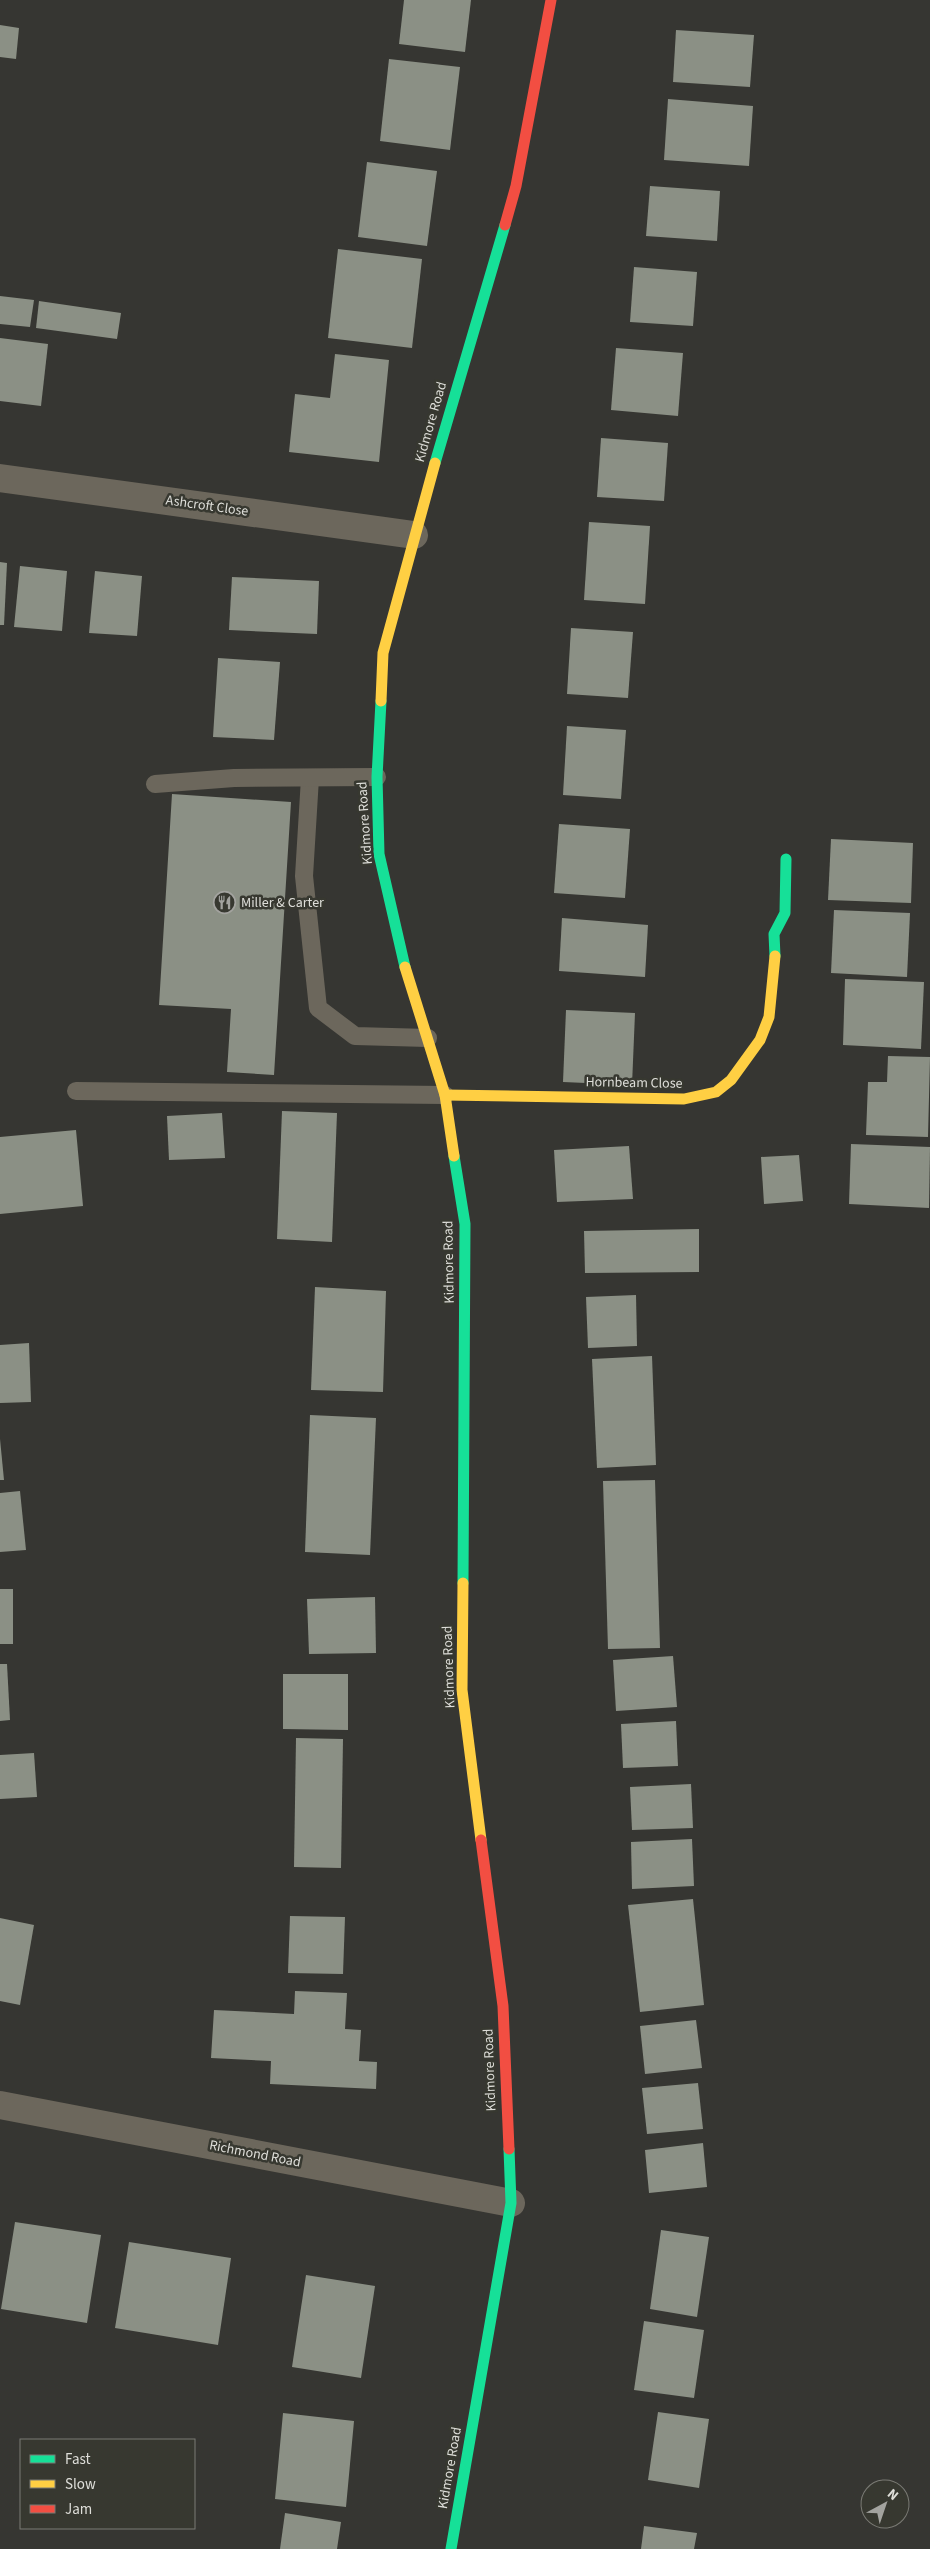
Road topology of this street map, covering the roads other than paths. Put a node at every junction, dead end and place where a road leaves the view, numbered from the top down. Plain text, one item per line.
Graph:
1 (551, 0) edge
2 (0, 478) edge
3 (414, 535) junction
4 (377, 777) junction
5 (310, 778) junction
6 (155, 784) dead end
7 (786, 859) dead end
8 (428, 1038) junction
9 (76, 1092) dead end
10 (446, 1095) junction
11 (0, 2105) edge
12 (510, 2203) junction
13 (451, 2549) edge

1 - 3 street, Kidmore Road
2 - 3 street, Ashcroft Close
3 - 4 street, Kidmore Road
4 - 5 lane
4 - 8 street, Kidmore Road
5 - 6 lane
5 - 8 lane
7 - 10 street, Hornbeam Close
8 - 10 street, Kidmore Road
9 - 10 lane
10 - 12 street, Kidmore Road
11 - 12 street, Richmond Road
12 - 13 street, Kidmore Road

